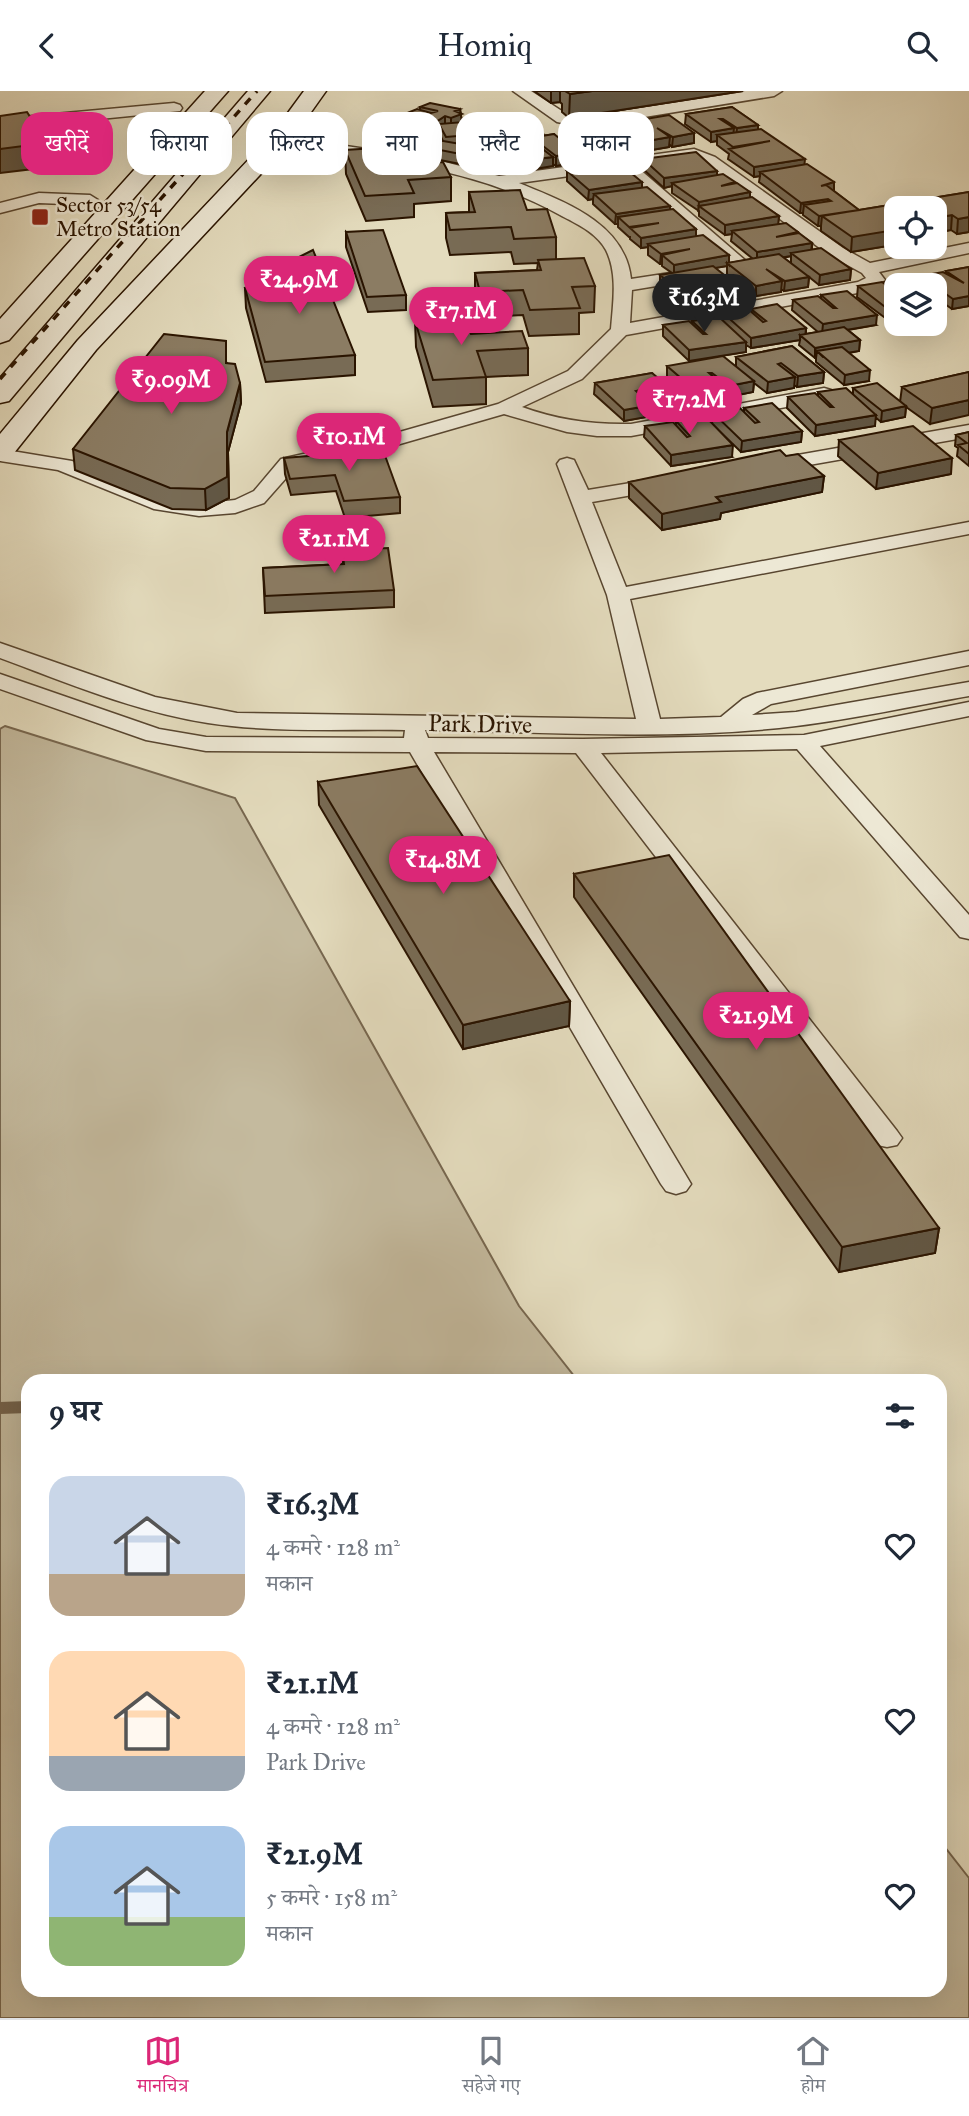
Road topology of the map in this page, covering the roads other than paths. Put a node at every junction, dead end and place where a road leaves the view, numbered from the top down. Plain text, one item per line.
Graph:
1 (217, 91) edge
2 (259, 91) edge
3 (315, 91) edge
4 (522, 91) edge
5 (774, 91) edge
6 (181, 99) edge
7 (169, 112) edge
8 (300, 112) edge
9 (0, 127) edge
10 (348, 150) edge
11 (654, 158) edge
12 (558, 172) edge
13 (247, 175) edge
14 (637, 175) edge
15 (500, 180) junction
16 (106, 182) dead end
17 (90, 200) junction
18 (0, 208) edge
19 (969, 248) edge
20 (838, 252) junction
21 (948, 257) edge
22 (743, 267) junction
23 (872, 275) junction
24 (623, 286) junction
25 (0, 302) edge
26 (620, 330) junction
27 (0, 335) edge
28 (843, 390) edge
29 (0, 395) edge
30 (505, 408) junction
31 (969, 431) edge
32 (0, 453) edge
33 (567, 464) dead end
34 (745, 470) edge
35 (690, 479) edge
36 (580, 498) junction
37 (969, 528) edge
38 (618, 595) junction
39 (0, 650) edge
40 (969, 658) edge
41 (0, 681) edge
42 (969, 688) edge
43 (969, 709) edge
44 (727, 724) junction
45 (650, 726) junction
46 (415, 735) junction
47 (803, 742) junction
48 (583, 746) junction
49 (969, 931) edge
50 (887, 1138) dead end
51 (676, 1184) dead end

1 - 27 main road
2 - 29 main road
3 - 8 main road
4 - 5 street
6 - 7 main road
6 - 9 street
10 - 15 street
11 - 20 street
12 - 15 street
13 - 32 main road
14 - 22 street
15 - 24 street
16 - 17 main road
17 - 18 street
17 - 25 main road
19 - 21 street
20 - 22 street
20 - 23 street
21 - 23 street
22 - 24 street
23 - 26 street
24 - 26 street
26 - 30 street
28 - 30 street
30 - 32 street
31 - 34 street
33 - 36 street
35 - 36 street
36 - 38 street
37 - 38 street
38 - 45 street
39 - 46 street, Park Drive
40 - 44 street
41 - 46 street, Park Drive
42 - 44 street, Park Drive
43 - 47 street, Park Drive
44 - 45 street, Park Drive
45 - 46 street, Park Drive
46 - 48 street, Park Drive
46 - 51 street
47 - 48 street, Park Drive
47 - 49 street
48 - 50 street

